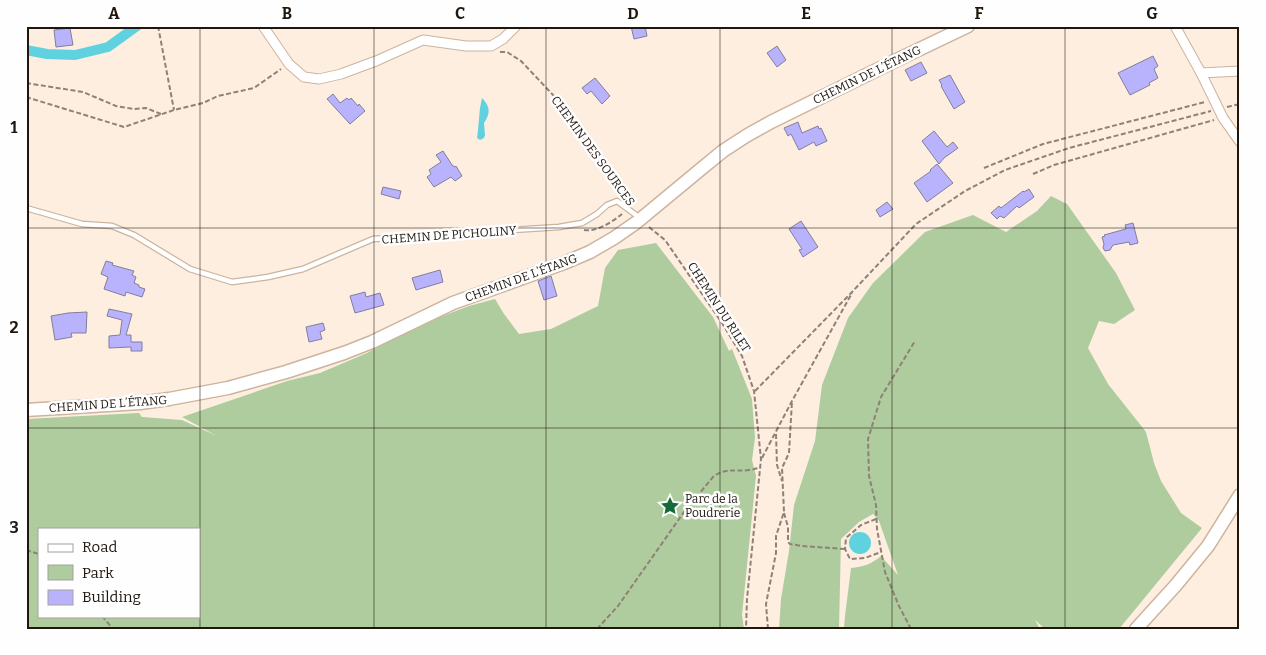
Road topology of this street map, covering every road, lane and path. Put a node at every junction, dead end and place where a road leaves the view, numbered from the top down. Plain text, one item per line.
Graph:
1 (158, 26) edge
2 (263, 26) edge
3 (516, 26) edge
4 (968, 26) edge
5 (1175, 26) edge
6 (493, 52) dead end
7 (289, 64) junction
8 (1240, 71) edge
9 (1201, 72) junction
10 (26, 82) edge
11 (26, 97) edge
12 (1214, 100) junction
13 (1240, 104) edge
14 (1219, 109) junction
15 (174, 110) junction
16 (162, 114) junction
17 (1223, 118) junction
18 (1240, 142) edge
19 (984, 168) dead end
20 (1033, 174) dead end
21 (624, 198) dead end
22 (26, 208) edge
23 (627, 209) junction
24 (642, 218) junction
25 (577, 224) junction
26 (853, 291) junction
27 (915, 341) dead end
28 (754, 391) junction
29 (792, 401) junction
30 (26, 410) edge
31 (776, 431) junction
32 (761, 459) junction
33 (761, 467) junction
34 (783, 483) junction
35 (1240, 495) edge
36 (784, 512) junction
37 (876, 519) junction
38 (845, 549) junction
39 (26, 550) edge
40 (881, 552) junction
41 (38, 554) edge
42 (104, 618) edge
43 (113, 629) edge
44 (597, 629) edge
45 (746, 629) edge
46 (768, 629) edge
47 (911, 629) edge
48 (1136, 629) edge

1 - 15 path
2 - 7 street
3 - 7 street
4 - 24 main road, CHEMIN DE L’ÉTANG
5 - 9 street
6 - 21 path, CHEMIN DES SOURCES
7 - 15 path
8 - 9 street
9 - 12 street
10 - 16 path
11 - 16 path
12 - 14 street
12 - 19 path
13 - 14 path
14 - 17 street
14 - 26 path
15 - 16 path
17 - 18 street
17 - 20 path
22 - 25 lane, CHEMIN DE PICHOLINY
23 - 24 lane, CHEMIN DE PICHOLINY
23 - 25 path
23 - 25 lane, CHEMIN DE PICHOLINY
24 - 28 path, CHEMIN DU RILET
24 - 30 main road, CHEMIN DE L’ÉTANG
26 - 28 path
26 - 29 path
27 - 37 path
28 - 32 path, CHEMIN DU RILET
29 - 31 path
29 - 34 path
31 - 32 path
31 - 34 path
32 - 33 path, CHEMIN DU RILET
33 - 44 path
33 - 45 path, CHEMIN DU RILET
34 - 36 path
35 - 48 main road
36 - 38 path
36 - 46 path
37 - 38 path
37 - 40 path
38 - 40 path
39 - 41 path
40 - 47 path
42 - 43 path

